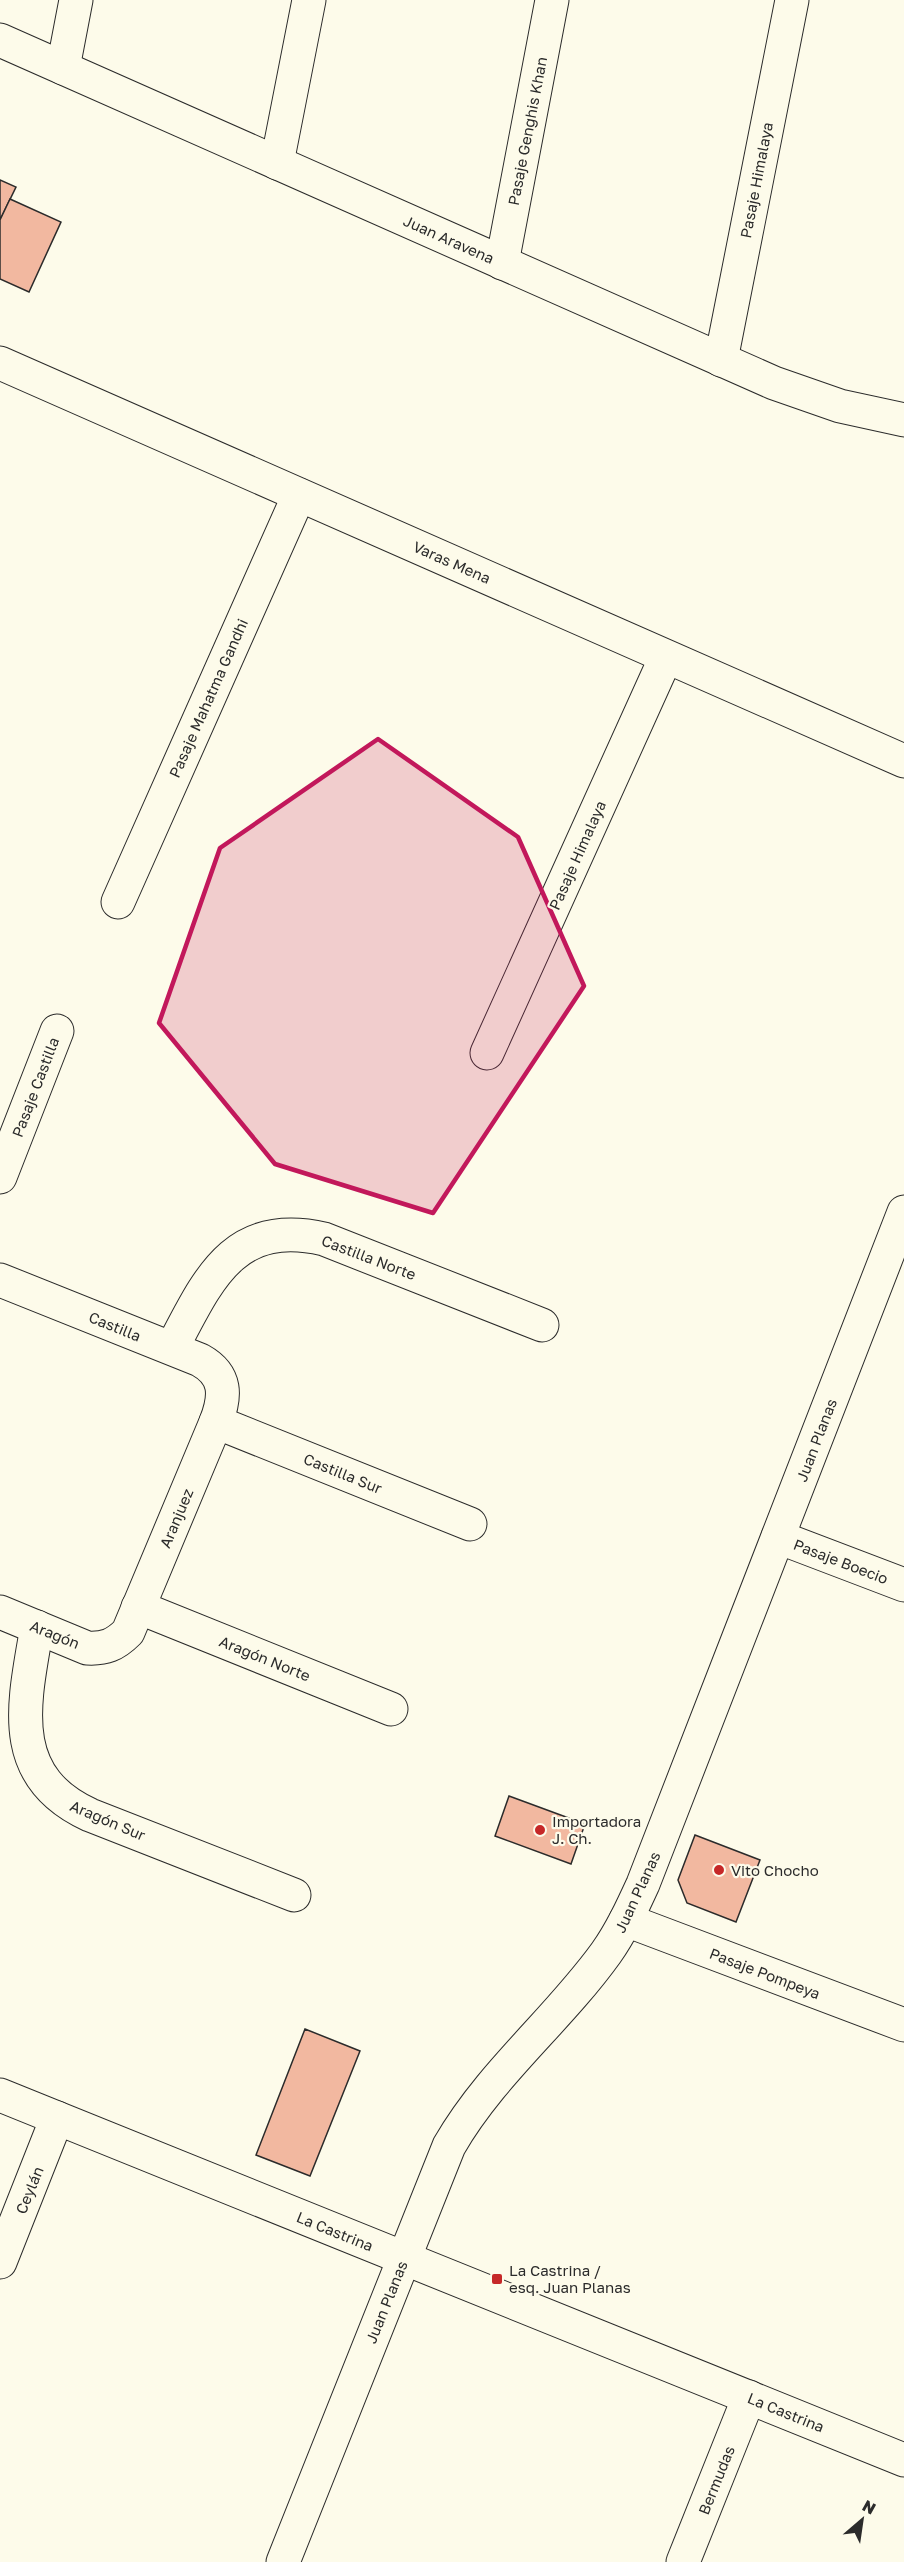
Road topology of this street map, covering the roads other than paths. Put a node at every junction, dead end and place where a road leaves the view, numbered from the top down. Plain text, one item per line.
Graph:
1 (76, 0) edge
2 (309, 0) edge
3 (552, 0) edge
4 (792, 0) edge
5 (0, 40) edge
6 (63, 68) junction
7 (277, 163) junction
8 (502, 263) junction
9 (721, 360) junction
10 (0, 363) edge
11 (904, 420) edge
12 (299, 495) junction
13 (666, 657) junction
14 (904, 761) edge
15 (118, 902) dead end
16 (57, 1030) dead end
17 (487, 1053) dead end
18 (0, 1177) edge
19 (904, 1212) edge
20 (0, 1280) edge
21 (542, 1325) dead end
22 (172, 1348) junction
23 (222, 1381) joint
24 (216, 1422) junction
25 (470, 1524) dead end
26 (778, 1537) junction
27 (904, 1586) edge
28 (138, 1607) junction
29 (0, 1612) edge
30 (37, 1627) junction
31 (111, 1646) joint
32 (391, 1709) dead end
33 (294, 1895) dead end
34 (626, 1920) junction
35 (904, 2025) edge
36 (0, 2095) edge
37 (57, 2118) junction
38 (403, 2258) junction
39 (0, 2262) edge
40 (749, 2397) junction
41 (904, 2460) edge
42 (283, 2562) edge
43 (683, 2562) edge

1 - 6 street
2 - 7 street
3 - 8 street, Pasaje Genghis Khan
4 - 9 street, Pasaje Himalaya
5 - 6 street, Juan Aravena
6 - 7 street, Juan Aravena
7 - 8 street, Juan Aravena
8 - 9 street, Juan Aravena
9 - 11 street, Juan Aravena
10 - 12 street, Varas Mena
12 - 13 street, Varas Mena
12 - 15 street, Pasaje Mahatma Gandhi
13 - 14 street, Varas Mena
13 - 17 street, Pasaje Himalaya
16 - 18 street, Pasaje Castilla
19 - 26 street, Juan Planas
20 - 22 street, Castilla
21 - 22 street, Castilla Norte
22 - 23 street, Castilla
23 - 24 street, Aranjuez
24 - 25 street, Castilla Sur
24 - 28 street, Aranjuez
26 - 27 street, Pasaje Boecio
26 - 34 street, Juan Planas
28 - 31 street, Aranjuez
28 - 32 street, Aragón Norte
29 - 30 street, Aragón
30 - 31 street, Aragón
30 - 33 street, Aragón Sur
34 - 35 street, Pasaje Pompeya
34 - 38 street, Juan Planas
36 - 37 street, La Castrina
37 - 38 street, La Castrina
37 - 39 street, Ceylán
38 - 40 street, La Castrina
38 - 42 street, Juan Planas
40 - 41 street, La Castrina
40 - 43 street, Bermudas

